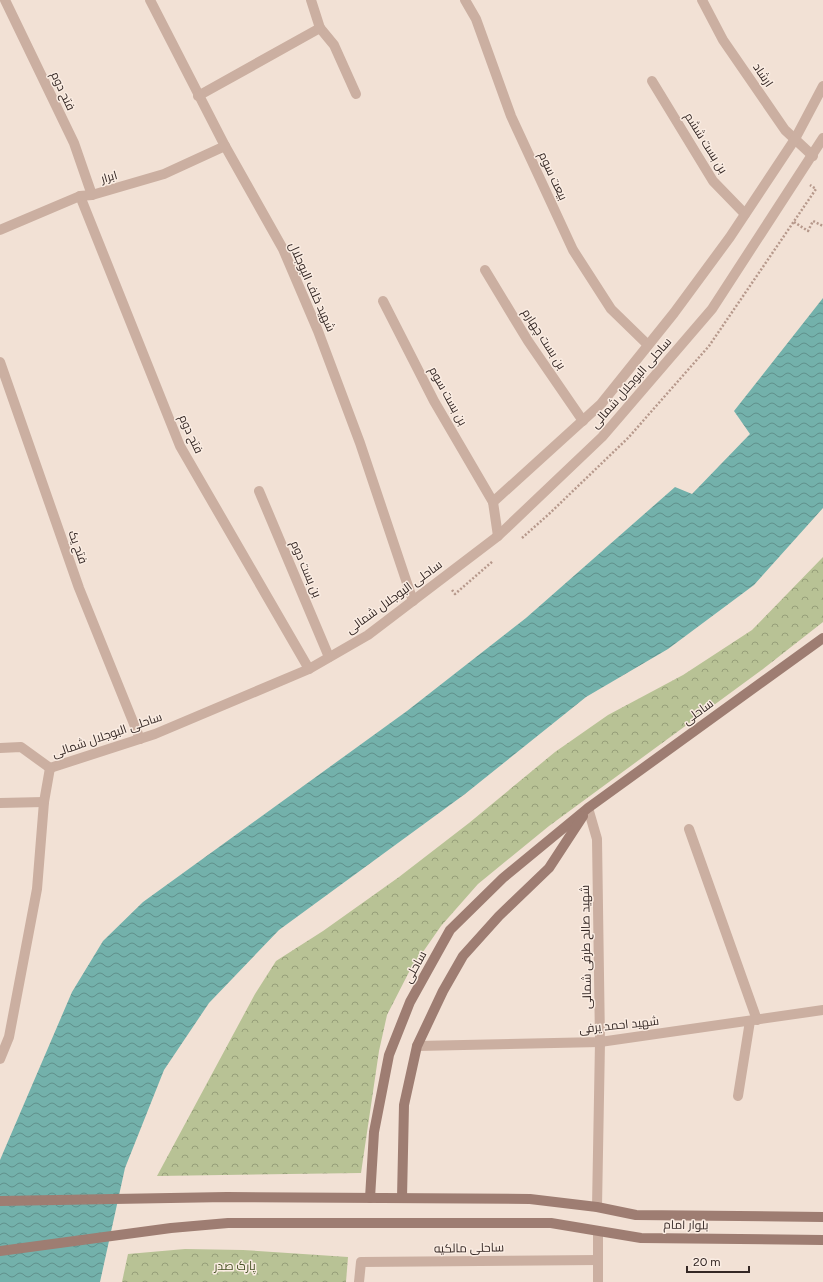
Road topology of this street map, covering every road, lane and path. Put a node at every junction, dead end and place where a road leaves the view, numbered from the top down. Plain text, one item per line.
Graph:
1 (5, 0) edge
2 (150, 0) edge
3 (311, 0) edge
4 (466, 0) edge
5 (702, 0) edge
6 (320, 28) junction
7 (652, 81) dead end
8 (823, 86) edge
9 (356, 94) dead end
10 (198, 96) junction
11 (823, 138) edge
12 (795, 139) junction
13 (224, 146) junction
14 (813, 156) junction
15 (92, 195) junction
16 (80, 196) junction
17 (745, 214) junction
18 (794, 222) dead end
19 (823, 226) edge
20 (0, 230) edge
21 (485, 270) dead end
22 (384, 301) dead end
23 (648, 345) junction
24 (0, 362) edge
25 (583, 420) junction
26 (259, 491) dead end
27 (493, 502) junction
28 (498, 536) junction
29 (413, 601) junction
30 (823, 638) edge
31 (329, 657) junction
32 (309, 669) junction
33 (140, 739) junction
34 (0, 748) edge
35 (50, 768) junction
36 (44, 802) junction
37 (0, 803) edge
38 (588, 808) junction
39 (689, 829) dead end
40 (823, 1010) edge
41 (754, 1020) junction
42 (4, 1037) edge
43 (600, 1042) junction
44 (417, 1046) junction
45 (0, 1059) edge
46 (738, 1096) dead end
47 (370, 1198) junction
48 (402, 1198) junction
49 (0, 1200) edge
50 (597, 1207) junction
51 (823, 1217) edge
52 (598, 1231) junction
53 (823, 1240) edge
54 (0, 1251) edge
55 (598, 1260) junction
56 (359, 1282) edge
57 (598, 1282) edge

1 - 15 street, فتح دوم
2 - 10 street, شهید خلف البوجلال
3 - 6 street
4 - 23 street, بیعت سوم
5 - 12 street, ارشاد
6 - 9 street
6 - 10 street
7 - 17 street, بن بست ششم
8 - 12 street, ساحلی البوجلال شمالی
10 - 13 street, شهید خلف البوجلال
11 - 14 street, ساحلی البوجلال شمالی
12 - 14 street, ارشاد
12 - 17 street, ساحلی البوجلال شمالی
13 - 15 street, ابرار
13 - 29 street, شهید خلف البوجلال
14 - 28 street, ساحلی البوجلال شمالی
15 - 16 street, ابرار
16 - 20 street, ابرار
16 - 32 street, فتح دوم
17 - 23 street, ساحلی البوجلال شمالی
18 - 19 path
21 - 25 street, بن بست چهارم
22 - 27 street, بن بست سوم
23 - 25 street, ساحلی البوجلال شمالی
24 - 33 street, فتح یک
25 - 27 street, ساحلی البوجلال شمالی
26 - 31 street, بن بست دوم
27 - 28 street
28 - 29 street, ساحلی البوجلال شمالی
29 - 31 street, ساحلی البوجلال شمالی
30 - 38 main road, ساحلی
31 - 32 street, ساحلی البوجلال شمالی
32 - 33 street, ساحلی البوجلال شمالی
33 - 35 street, ساحلی البوجلال شمالی
34 - 35 street
35 - 36 street, ساحلی البوجلال شمالی
36 - 37 street
36 - 42 street, ساحلی البوجلال شمالی
38 - 43 street, شهید صالح طرفی شمالی
38 - 44 main road, ساحلی
38 - 47 main road, ساحلی
39 - 41 street
40 - 41 street, شهید احمد یرفی
41 - 43 street, شهید احمد یرفی
41 - 46 street
42 - 45 street, ساحلی البوجلال شمالی
43 - 44 street, شهید احمد یرفی
43 - 50 street, شهید صالح طرفی شمالی
44 - 48 main road, ساحلی
47 - 48 main road, بلوار امام
47 - 49 main road, بلوار امام
48 - 50 main road, بلوار امام
50 - 51 main road, بلوار امام
52 - 53 main road, بلوار امام
52 - 54 main road, بلوار امام
52 - 55 street
55 - 56 street, ساحلی مالکیه
55 - 57 street

